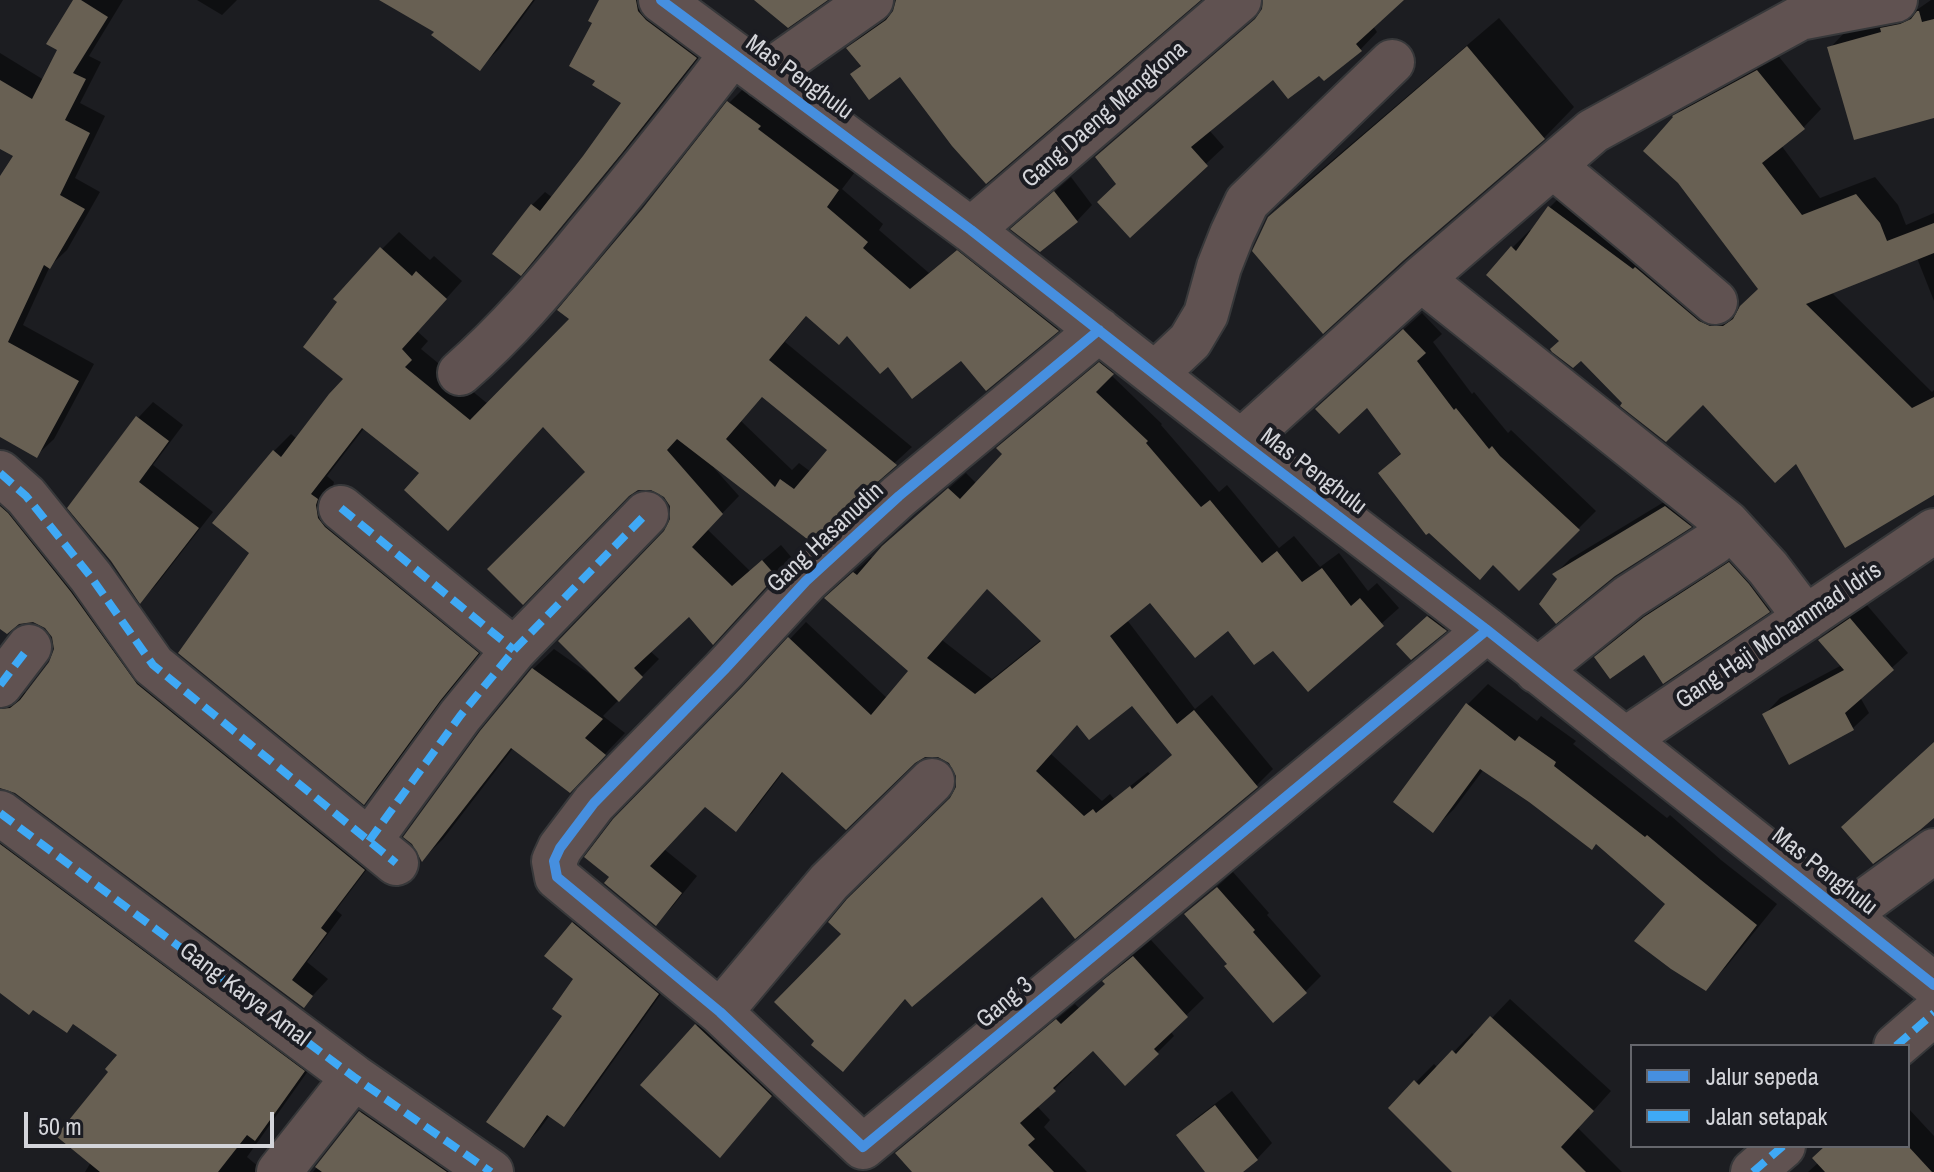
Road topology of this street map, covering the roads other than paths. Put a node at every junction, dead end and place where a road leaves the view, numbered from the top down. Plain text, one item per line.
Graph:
1 (871, 0) edge
2 (1239, 0) edge
3 (1895, 0) edge
4 (682, 6) edge
5 (1799, 9) edge
6 (1392, 62) dead end
7 (748, 65) junction
8 (1553, 166) junction
9 (971, 230) junction
10 (1421, 279) junction
11 (1715, 302) dead end
12 (1099, 330) junction
13 (460, 373) dead end
14 (1155, 374) junction
15 (1241, 442) junction
16 (0, 473) edge
17 (341, 508) dead end
18 (646, 514) dead end
19 (1727, 523) junction
20 (1934, 531) edge
21 (1806, 618) junction
22 (1487, 630) junction
23 (29, 647) dead end
24 (514, 650) junction
25 (1537, 671) junction
26 (0, 685) edge
27 (1625, 740) junction
28 (932, 781) dead end
29 (0, 813) edge
30 (1934, 851) edge
31 (557, 877) joint
32 (1846, 915) junction
33 (1934, 985) edge
34 (720, 1012) junction
35 (1934, 1013) edge
36 (1898, 1044) edge
37 (354, 1077) junction
38 (1781, 1148) edge
39 (874, 1159) edge
40 (279, 1172) edge
41 (491, 1172) edge
42 (1753, 1172) edge

1 - 7 street
2 - 9 street, Gang Daeng Mangkona
3 - 5 street
4 - 7 street, Mas Penghulu
5 - 8 street
6 - 14 street
7 - 9 street, Mas Penghulu
7 - 13 street
8 - 10 street
8 - 11 street
9 - 12 street, Mas Penghulu
10 - 15 street
10 - 19 street
12 - 14 street, Mas Penghulu
12 - 31 street, Gang Hasanudin
14 - 15 street, Mas Penghulu
15 - 22 street, Mas Penghulu
16 - 24 street
17 - 24 street
18 - 24 street
19 - 21 street
19 - 25 street
20 - 21 street, Gang Haji Mohammad Idris
21 - 27 street, Gang Haji Mohammad Idris
22 - 25 street, Mas Penghulu
22 - 39 street, Gang 3
23 - 26 street
25 - 27 street, Mas Penghulu
27 - 32 street, Mas Penghulu
28 - 34 street
29 - 37 street, Gang Karya Amal
30 - 32 street
31 - 34 street, Gang 3
32 - 33 street, Mas Penghulu
34 - 39 street, Gang 3
35 - 36 street
37 - 40 street
37 - 41 street, Gang Karya Amal
38 - 42 street

